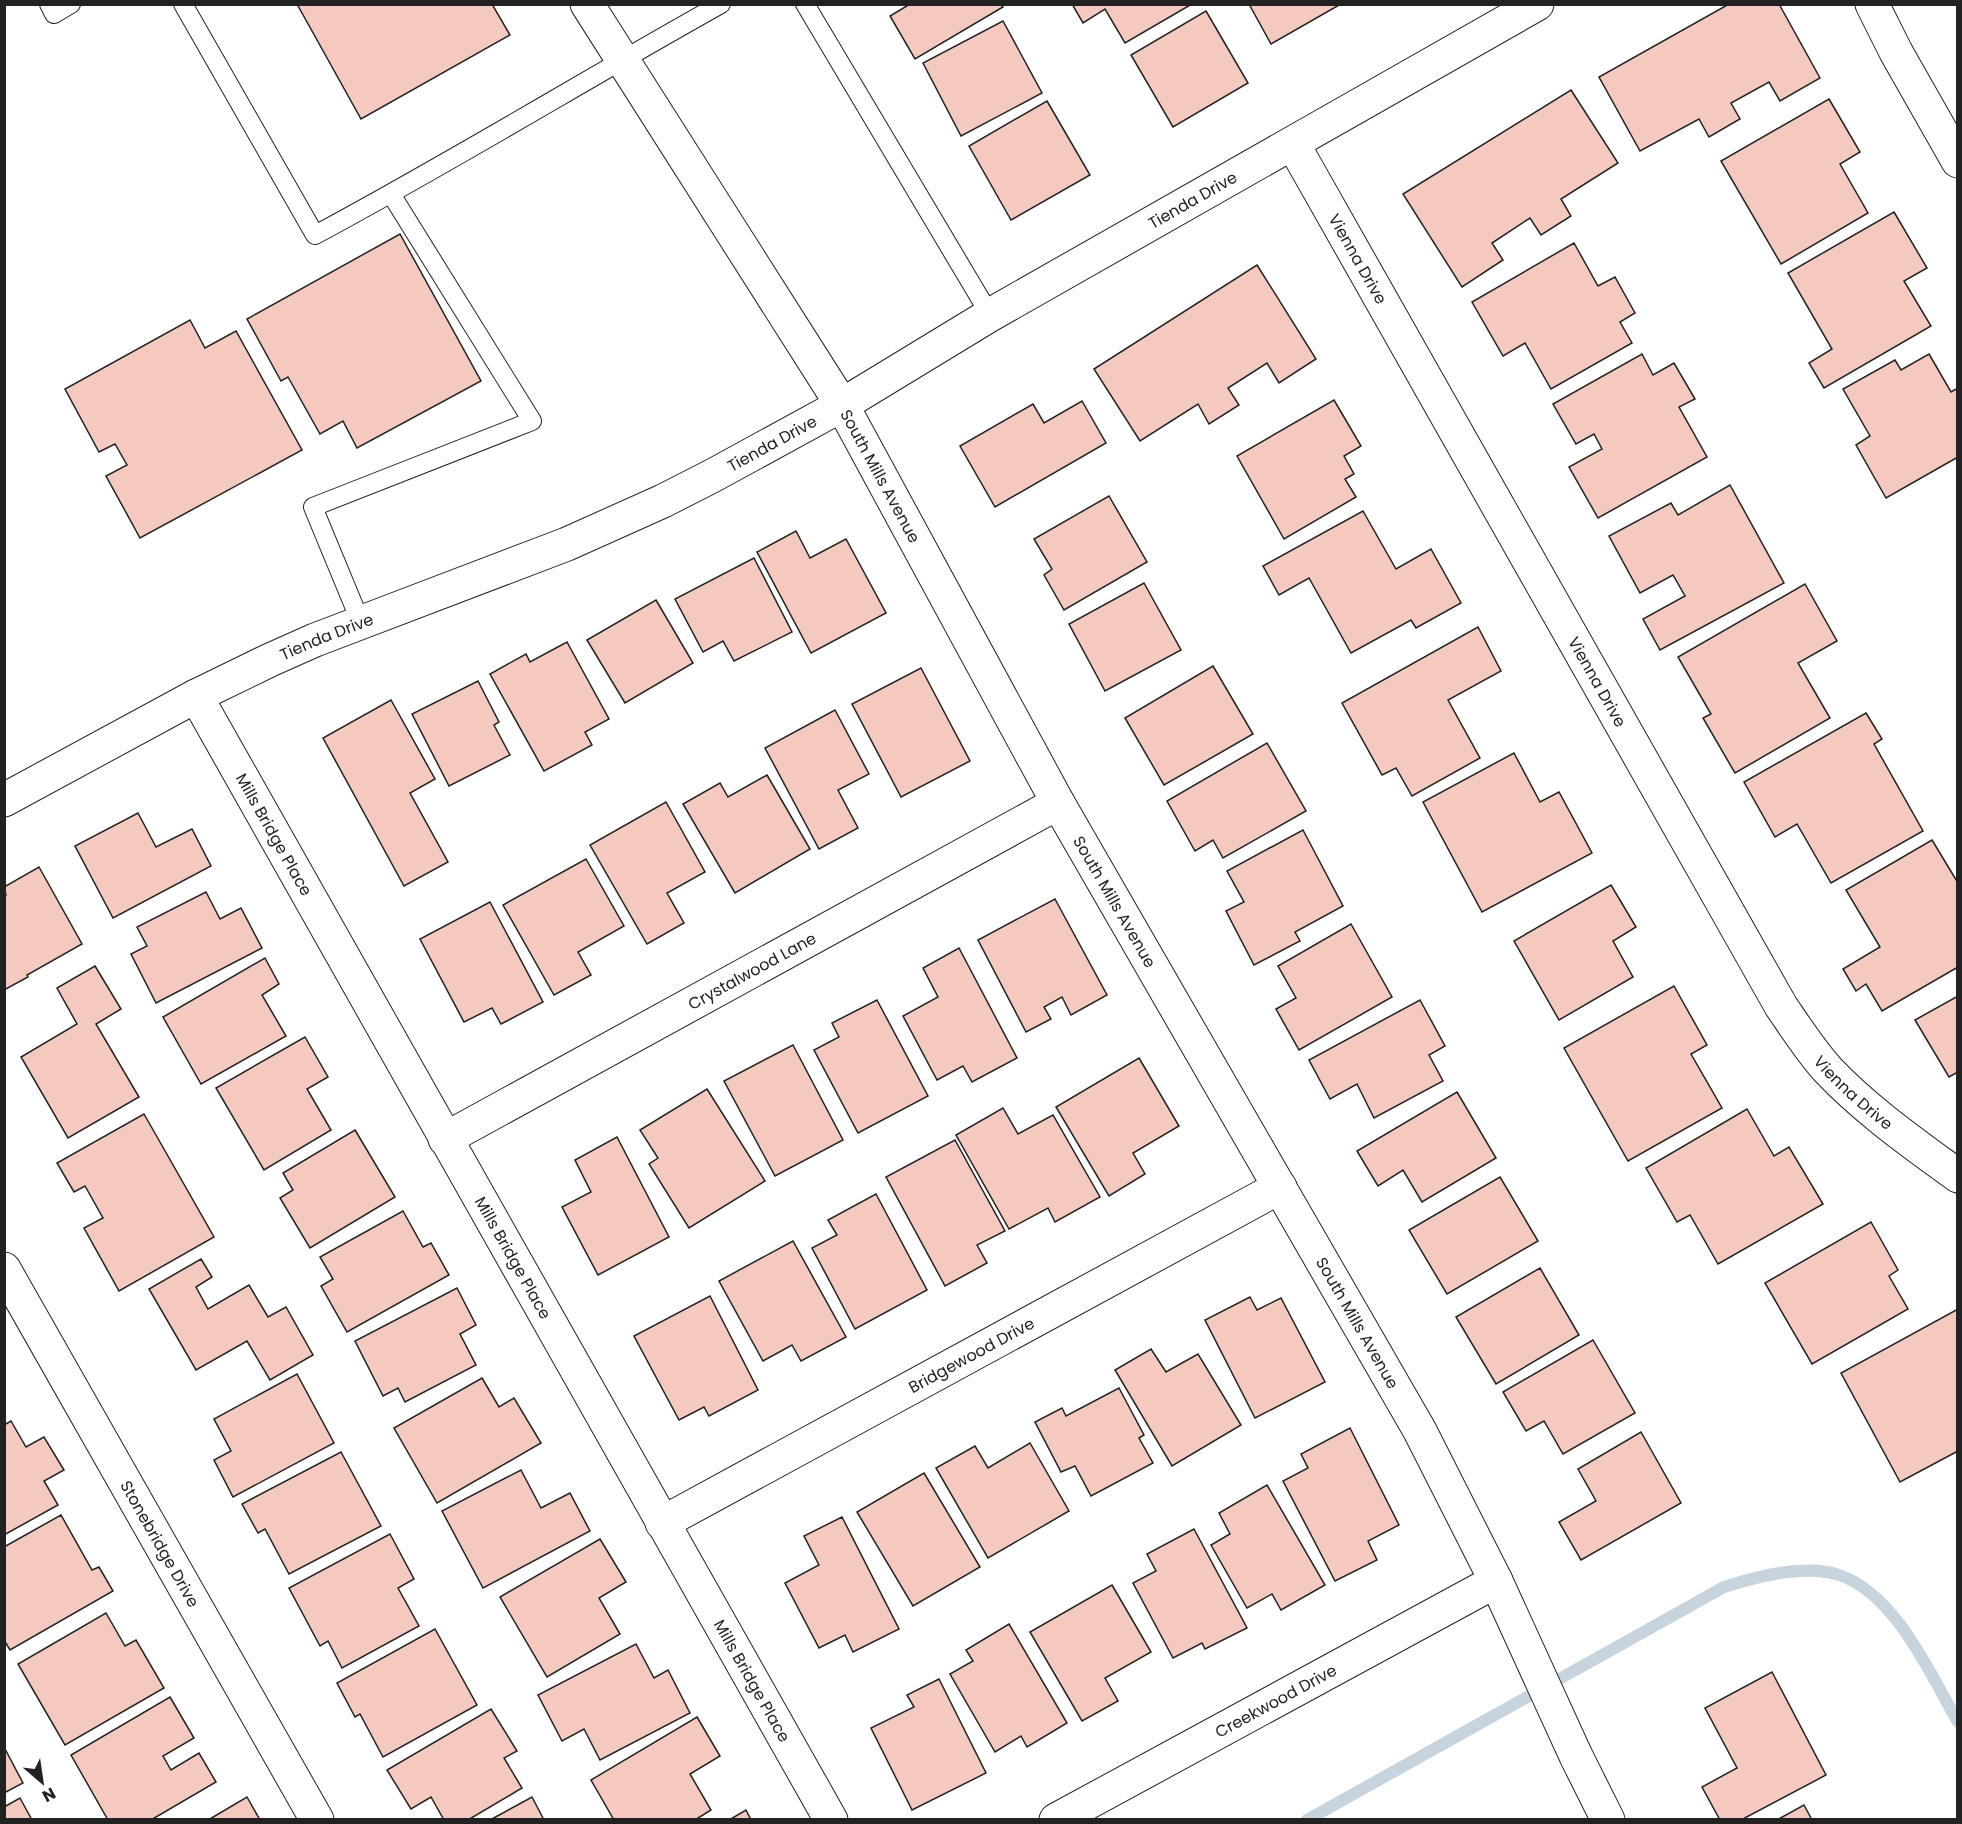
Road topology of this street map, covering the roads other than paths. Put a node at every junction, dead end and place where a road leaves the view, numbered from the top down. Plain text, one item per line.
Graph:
1 (49, 4) edge
2 (71, 4) edge
3 (183, 4) edge
4 (587, 4) edge
5 (721, 4) edge
6 (805, 4) edge
7 (1538, 4) edge
8 (1872, 4) edge
9 (621, 60) junction
10 (1293, 144) junction
11 (1958, 161) edge
12 (391, 194) junction
13 (990, 315) junction
14 (842, 405) junction
15 (361, 623) junction
16 (196, 696) junction
17 (4, 800) edge
18 (1058, 803) junction
19 (445, 1140) junction
20 (1958, 1176) edge
21 (1280, 1187) junction
22 (4, 1269) edge
23 (662, 1523) junction
24 (1496, 1581) junction
25 (317, 1820) edge
26 (831, 1820) edge
27 (1056, 1820) edge
28 (1608, 1820) edge

1 - 2 lane
3 - 12 lane
4 - 9 street, South Mills Avenue
5 - 9 lane
6 - 13 lane
7 - 10 street, Tienda Drive
8 - 11 street
9 - 12 lane
9 - 14 street, South Mills Avenue
10 - 13 street, Tienda Drive
10 - 20 street, Vienna Drive
12 - 15 lane
13 - 14 street, Tienda Drive
14 - 15 street, Tienda Drive
14 - 18 street, South Mills Avenue
15 - 16 street, Tienda Drive
16 - 17 street, Tienda Drive
16 - 19 street, Mills Bridge Place
18 - 19 street, Crystalwood Lane
18 - 21 street, South Mills Avenue
19 - 23 street, Mills Bridge Place
21 - 23 street, Bridgewood Drive
21 - 24 street, South Mills Avenue
22 - 25 street, Stonebridge Drive
23 - 26 street, Mills Bridge Place
24 - 27 street, Creekwood Drive
24 - 28 street, South Mills Avenue

